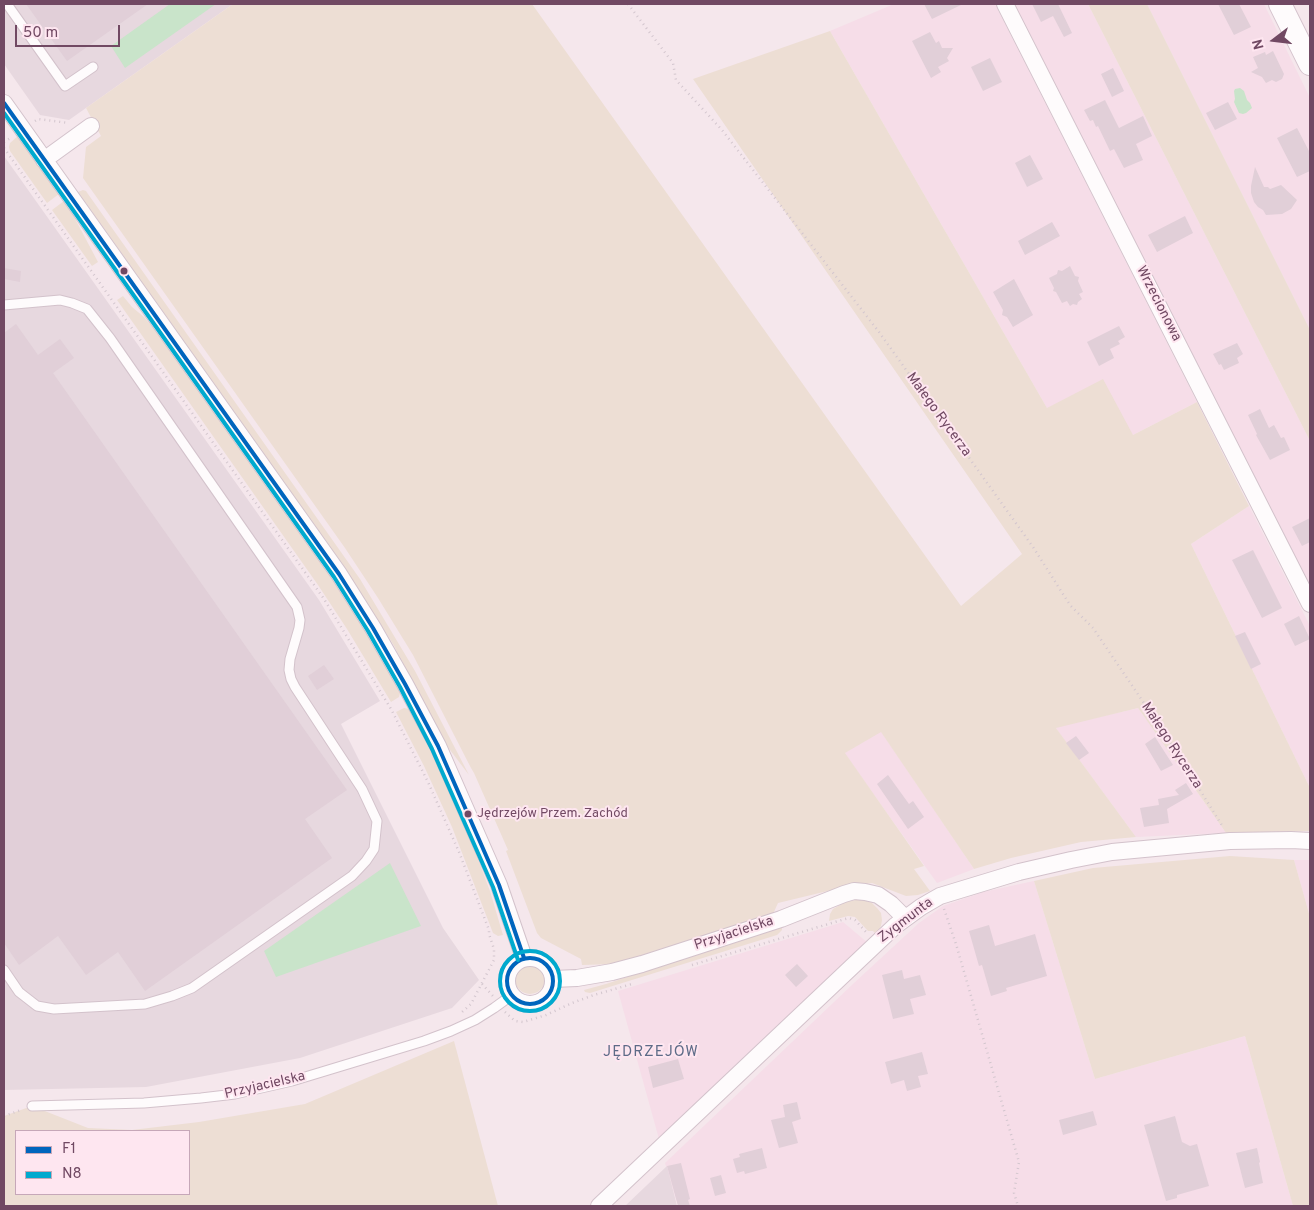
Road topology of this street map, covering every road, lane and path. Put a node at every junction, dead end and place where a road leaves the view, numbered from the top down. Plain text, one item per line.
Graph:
1 (7, 4) edge
2 (628, 4) edge
3 (1005, 4) edge
4 (1280, 4) edge
5 (1310, 64) edge
6 (93, 67) dead end
7 (4, 103) edge
8 (72, 122) dead end
9 (29, 125) dead end
10 (91, 126) dead end
11 (4, 148) edge
12 (44, 160) junction
13 (4, 305) edge
14 (1310, 604) edge
15 (1230, 841) junction
16 (1310, 841) edge
17 (940, 896) junction
18 (905, 918) junction
19 (791, 934) dead end
20 (878, 942) junction
21 (524, 958) junction
22 (4, 970) edge
23 (553, 979) junction
24 (512, 995) junction
25 (594, 995) dead end
26 (461, 1013) dead end
27 (507, 1014) dead end
28 (32, 1106) joint
29 (4, 1116) edge
30 (599, 1206) edge
31 (1018, 1206) edge

1 - 6 lane
2 - 15 path, Małego Rycerza
3 - 14 street, Wrzecionowa
4 - 5 street
7 - 12 street
8 - 9 path
10 - 12 street
11 - 26 path
12 - 21 street
13 - 22 lane
15 - 16 street, Zygmunta
15 - 17 street, Zygmunta
17 - 18 street, Zygmunta
17 - 31 path
18 - 20 street, Zygmunta
18 - 23 street, Przyjacielska
19 - 20 path
20 - 30 street, Zygmunta
21 - 23 street
21 - 24 street
23 - 24 street
24 - 28 lane, Przyjacielska
25 - 27 path
28 - 29 path

